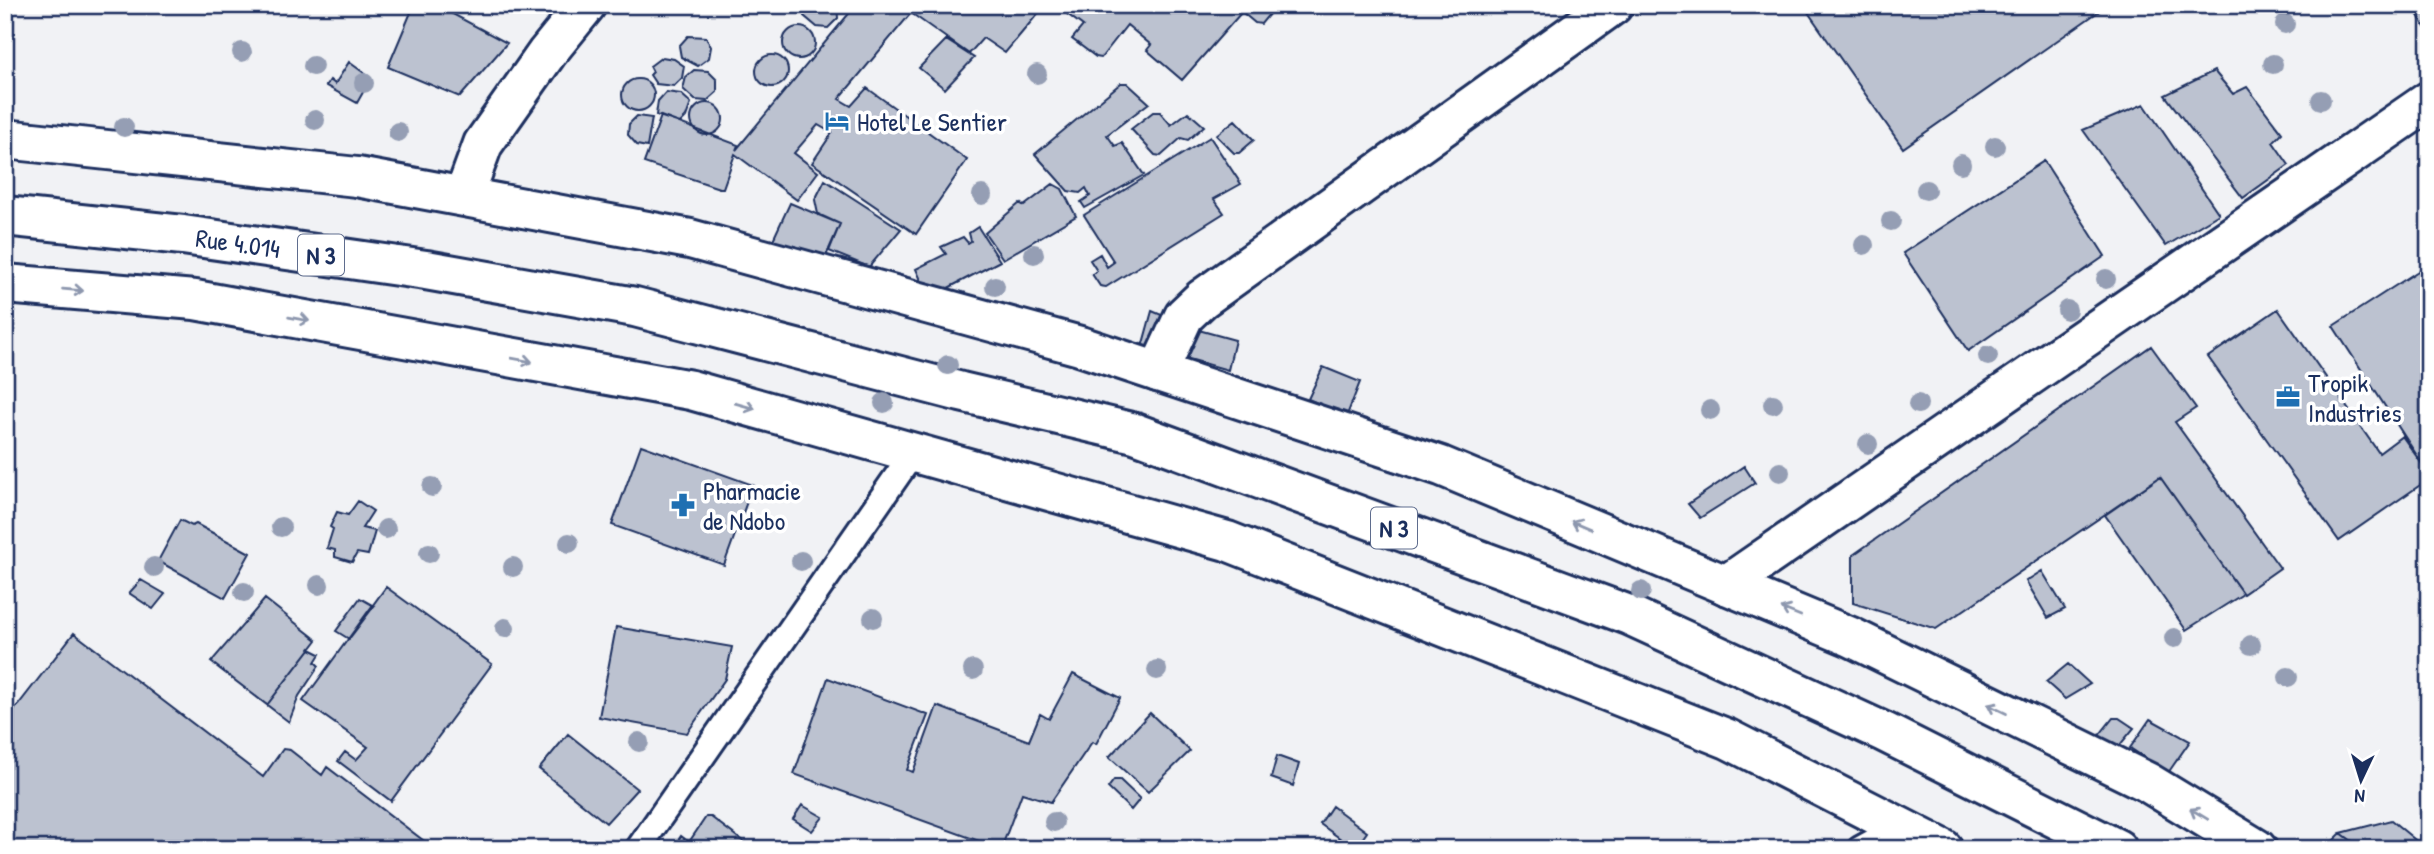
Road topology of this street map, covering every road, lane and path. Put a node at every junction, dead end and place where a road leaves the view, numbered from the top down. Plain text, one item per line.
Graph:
1 (586, 5) edge
2 (1613, 5) edge
3 (2429, 102) edge
4 (5, 139) edge
5 (464, 197) junction
6 (5, 216) edge
7 (5, 284) edge
8 (1158, 372) junction
9 (913, 453) junction
10 (1726, 585) junction
11 (1900, 827) junction
12 (638, 849) edge
13 (1860, 849) edge
14 (1943, 849) edge
15 (2117, 849) edge
16 (2258, 849) edge

1 - 5 main road
2 - 8 main road
3 - 10 main road
4 - 5 main road
5 - 8 main road
6 - 15 main road, Rue 4.014 / N 3
7 -> 9 main road
10 -> 8 main road
9 - 11 main road
9 - 12 lane
16 -> 10 main road
11 - 13 lane
11 - 14 main road

